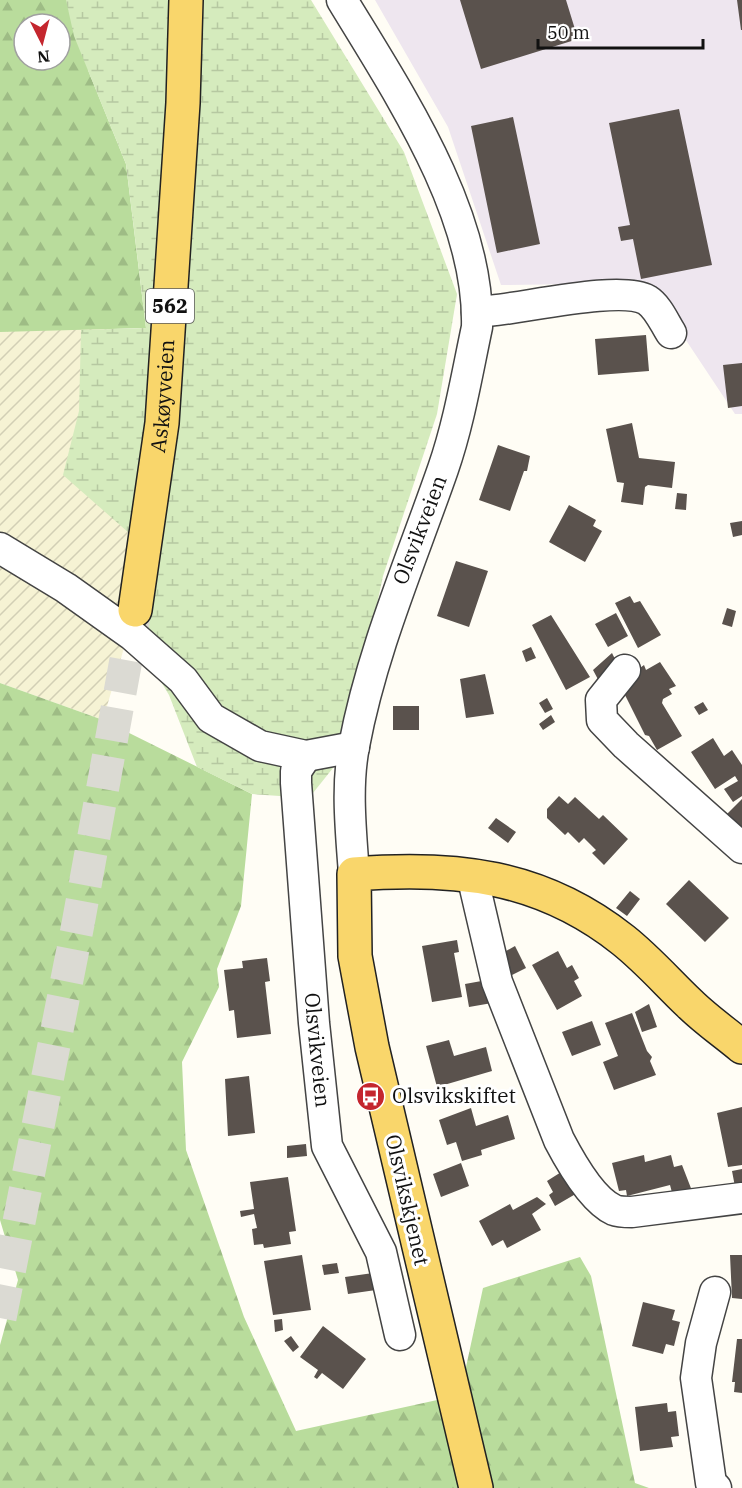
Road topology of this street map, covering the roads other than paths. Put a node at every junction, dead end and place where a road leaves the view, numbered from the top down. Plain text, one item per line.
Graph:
1 (186, 0) edge
2 (342, 0) edge
3 (477, 312) junction
4 (671, 333) dead end
5 (0, 548) edge
6 (135, 610) tunnel mouth
7 (625, 670) dead end
8 (354, 747) junction
9 (306, 756) junction
10 (742, 848) edge
11 (354, 874) junction
12 (472, 875) junction
13 (742, 1047) edge
14 (742, 1198) edge
15 (715, 1292) dead end
16 (400, 1335) dead end
17 (476, 1488) edge
18 (716, 1488) edge

1 - 6 main road, Askøyveien / 562
2 - 3 street, Olsvikveien
3 - 4 street
3 - 8 street, Olsvikveien
5 - 9 street
7 - 10 street
8 - 9 street
8 - 11 street, Olsvikveien
9 - 16 street, Olsvikveien
11 - 12 main road
11 - 17 main road, Olsvikskjenet
12 - 13 main road
12 - 14 street
15 - 18 street

